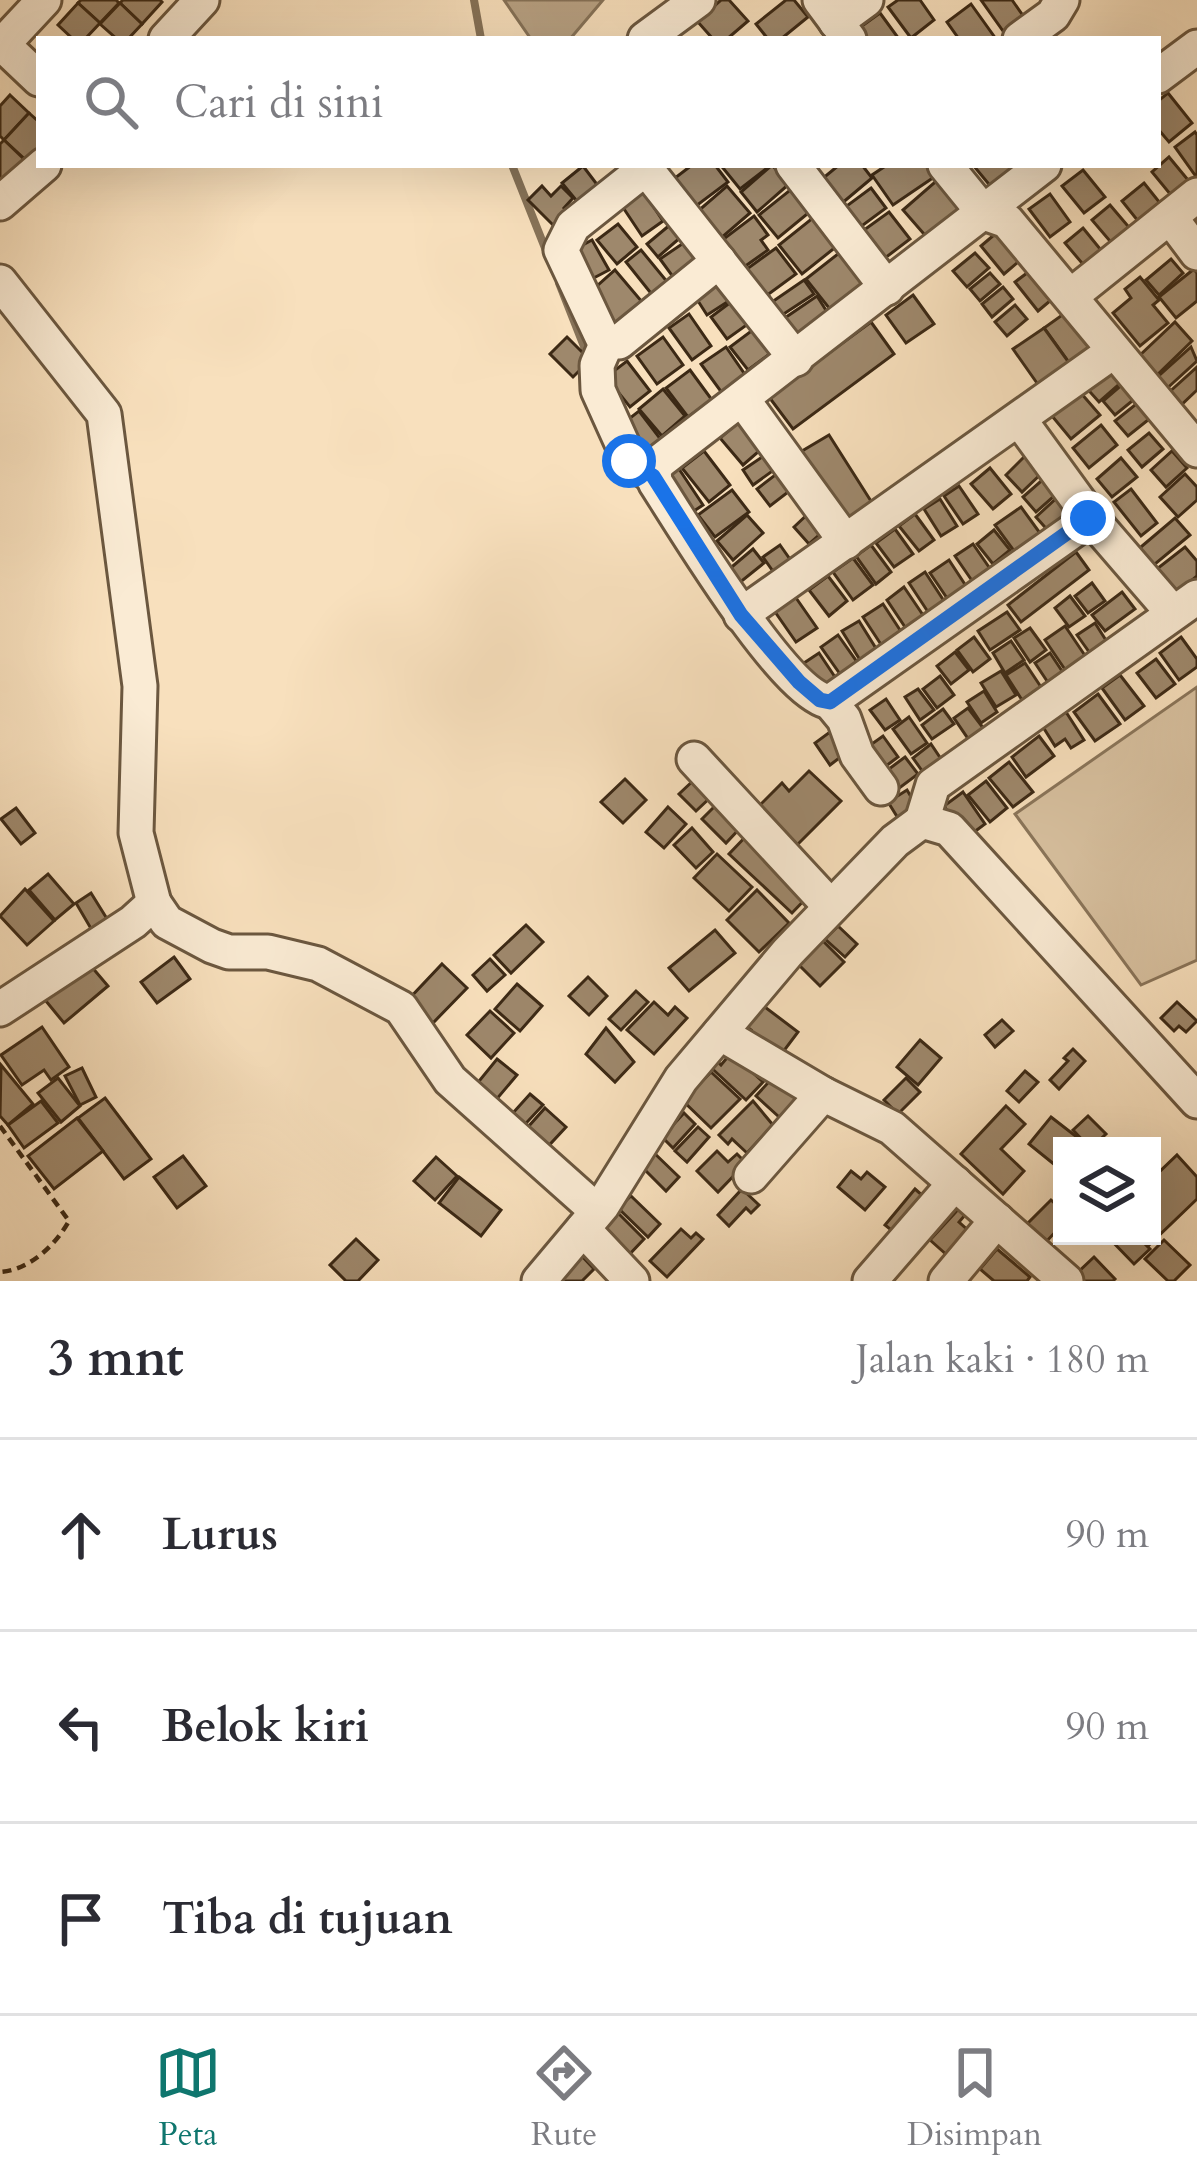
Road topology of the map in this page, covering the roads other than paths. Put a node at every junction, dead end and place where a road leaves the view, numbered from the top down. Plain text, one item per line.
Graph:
1 (44, 0) edge
2 (202, 0) edge
3 (866, 0) edge
4 (1062, 0) edge
5 (691, 18) edge
6 (835, 20) edge
7 (169, 36) edge
8 (652, 36) edge
9 (1024, 36) edge
10 (1, 43) edge
11 (1197, 47) edge
12 (1161, 74) edge
13 (36, 77) edge
14 (41, 168) edge
15 (643, 168) edge
16 (645, 168) edge
17 (795, 168) edge
18 (947, 168) edge
19 (1040, 168) edge
20 (1197, 195) edge
21 (0, 203) edge
22 (984, 213) junction
23 (1170, 217) junction
24 (1197, 253) edge
25 (719, 261) junction
26 (0, 282) edge
27 (887, 288) junction
28 (1072, 295) junction
29 (608, 342) junction
30 (1114, 351) junction
31 (796, 359) junction
32 (743, 400) junction
33 (1019, 419) junction
34 (1197, 450) edge
35 (653, 476) junction
36 (1090, 518) junction
37 (846, 542) junction
38 (1185, 605) edge
39 (741, 615) junction
40 (830, 702) junction
41 (694, 759) dead end
42 (881, 788) dead end
43 (922, 821) junction
44 (154, 903) junction
45 (831, 907) junction
46 (0, 1009) edge
47 (720, 1033) junction
48 (824, 1094) junction
49 (1197, 1101) edge
50 (751, 1176) dead end
51 (955, 1183) junction
52 (590, 1220) junction
53 (997, 1220) junction
54 (539, 1281) edge
55 (632, 1281) edge
56 (869, 1281) edge
57 (946, 1281) edge
58 (1066, 1281) edge

1 - 10 street
2 - 7 street
3 - 6 street
4 - 9 street
5 - 8 street
10 - 13 street
11 - 12 street
14 - 21 street
15 - 29 street
16 - 25 street
17 - 27 street
18 - 22 street
19 - 22 street
20 - 23 street
22 - 27 street
22 - 28 street
23 - 24 street
23 - 28 street
25 - 29 street
25 - 31 street
26 - 44 street
27 - 31 street
28 - 30 street
29 - 35 street
30 - 33 street
30 - 34 street
31 - 32 street
32 - 35 street
32 - 37 street
33 - 36 street
33 - 37 street
35 - 39 street
36 - 38 street
36 - 40 street
37 - 39 street
38 - 43 street
39 - 40 street
40 - 42 street
41 - 45 street
43 - 45 street
43 - 49 street
44 - 46 street
44 - 52 street
45 - 47 street
47 - 48 street
47 - 52 street
48 - 50 street
48 - 51 street
51 - 53 street
51 - 56 street
52 - 54 street
52 - 55 street
53 - 57 street
53 - 58 street

